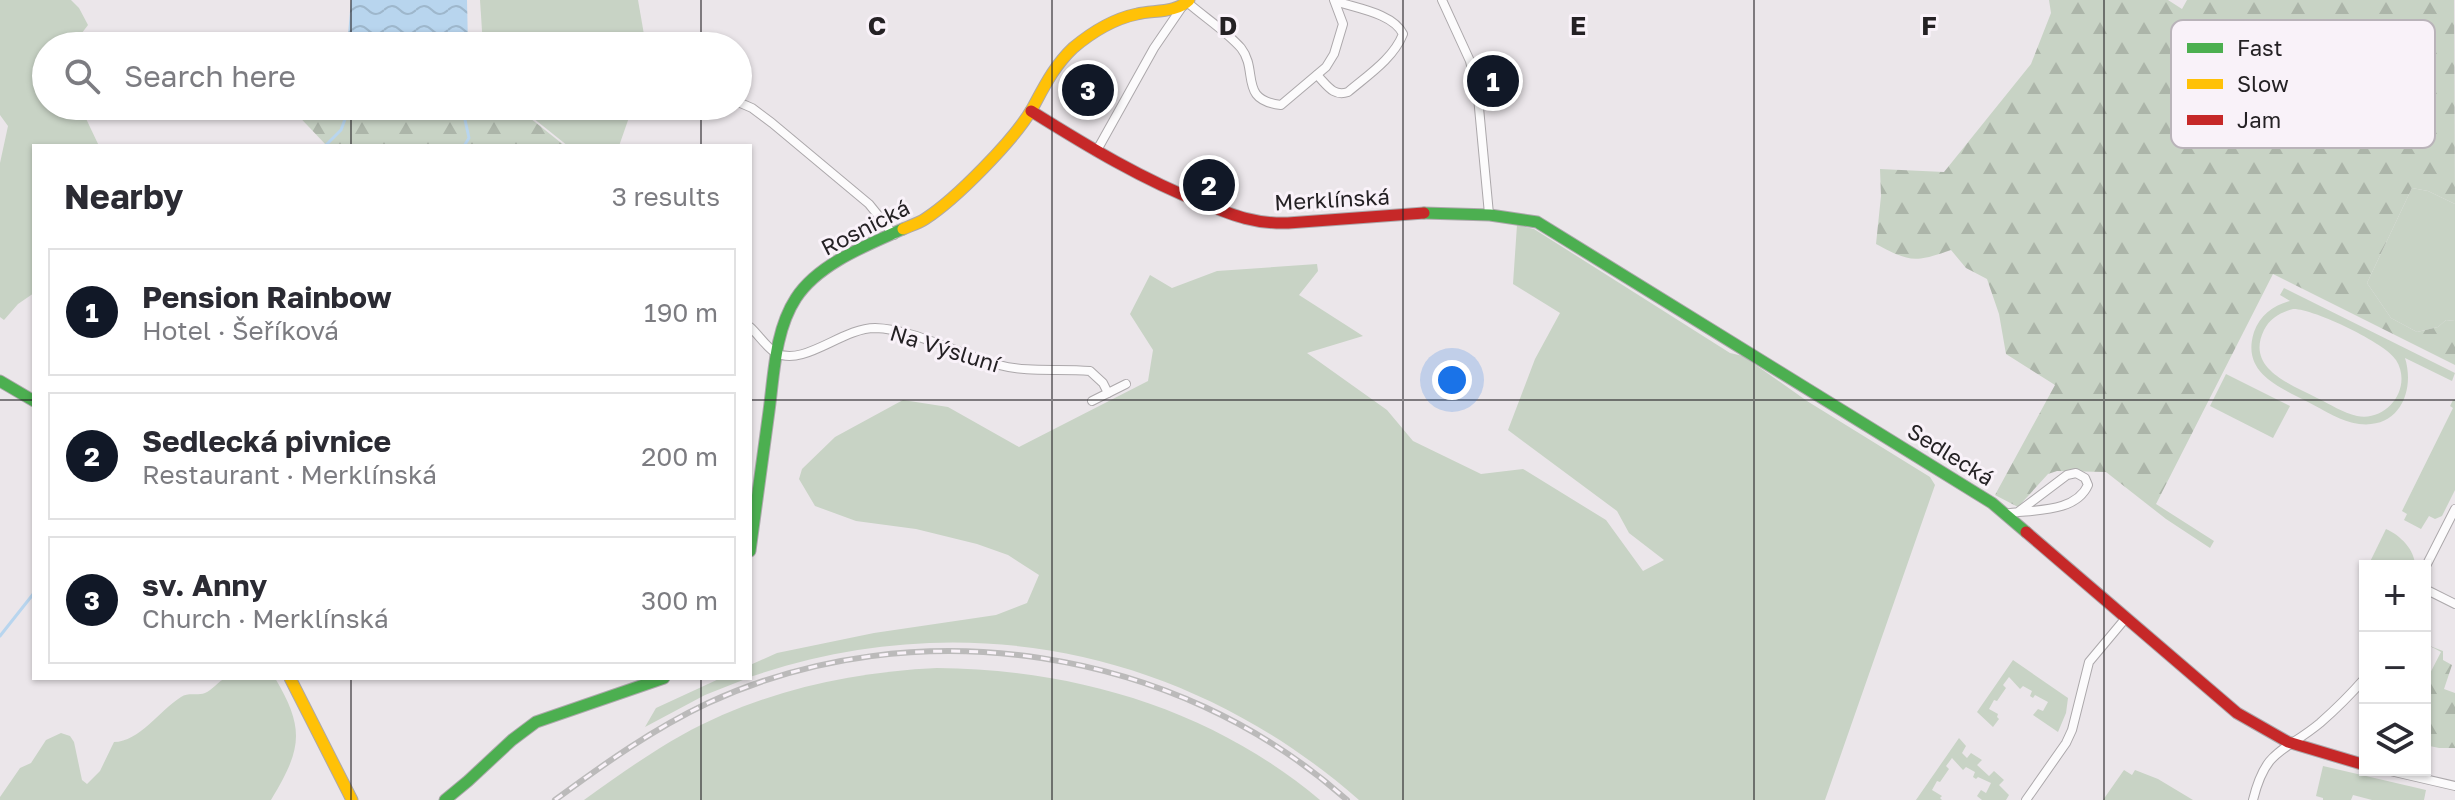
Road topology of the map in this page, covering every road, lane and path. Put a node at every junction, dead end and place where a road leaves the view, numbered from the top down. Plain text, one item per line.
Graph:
1 (1334, 0) edge
2 (1442, 0) edge
3 (1186, 3) edge
4 (1317, 75) junction
5 (752, 108) edge
6 (1031, 111) junction
7 (1096, 152) junction
8 (1489, 214) junction
9 (894, 235) junction
10 (752, 329) edge
11 (777, 353) junction
12 (0, 381) edge
13 (1126, 384) dead end
14 (1108, 393) junction
15 (32, 400) edge
16 (1092, 401) dead end
17 (2455, 509) edge
18 (2018, 512) junction
19 (2004, 514) junction
20 (752, 536) edge
21 (2429, 560) edge
22 (2431, 592) edge
23 (2455, 604) edge
24 (2125, 619) junction
25 (291, 680) edge
26 (658, 680) edge
27 (2359, 684) edge
28 (2291, 744) junction
29 (2359, 763) edge
30 (2412, 776) edge
31 (2455, 786) edge
32 (352, 800) edge
33 (445, 800) edge
34 (2026, 800) edge
35 (2253, 800) edge

1 - 4 street
1 - 4 street
2 - 8 street
3 - 4 street
3 - 6 street
3 - 7 street
5 - 9 street
6 - 7 street, Merklínská
6 - 9 street, Rosnická
7 - 8 street, Merklínská
8 - 19 street, Sedlecká
9 - 11 street, Rosnická
10 - 11 street
11 - 14 street, Na Výsluní
11 - 20 street, Rosnická
12 - 15 street
13 - 14 street
14 - 16 street
17 - 21 street
18 - 18 street
18 - 19 street
19 - 24 street, Sedlecká
22 - 23 street
24 - 28 street, Sedlecká
24 - 34 street
25 - 32 street
26 - 33 street
27 - 28 street
28 - 29 street, Sedlecká
28 - 35 street
30 - 31 street

